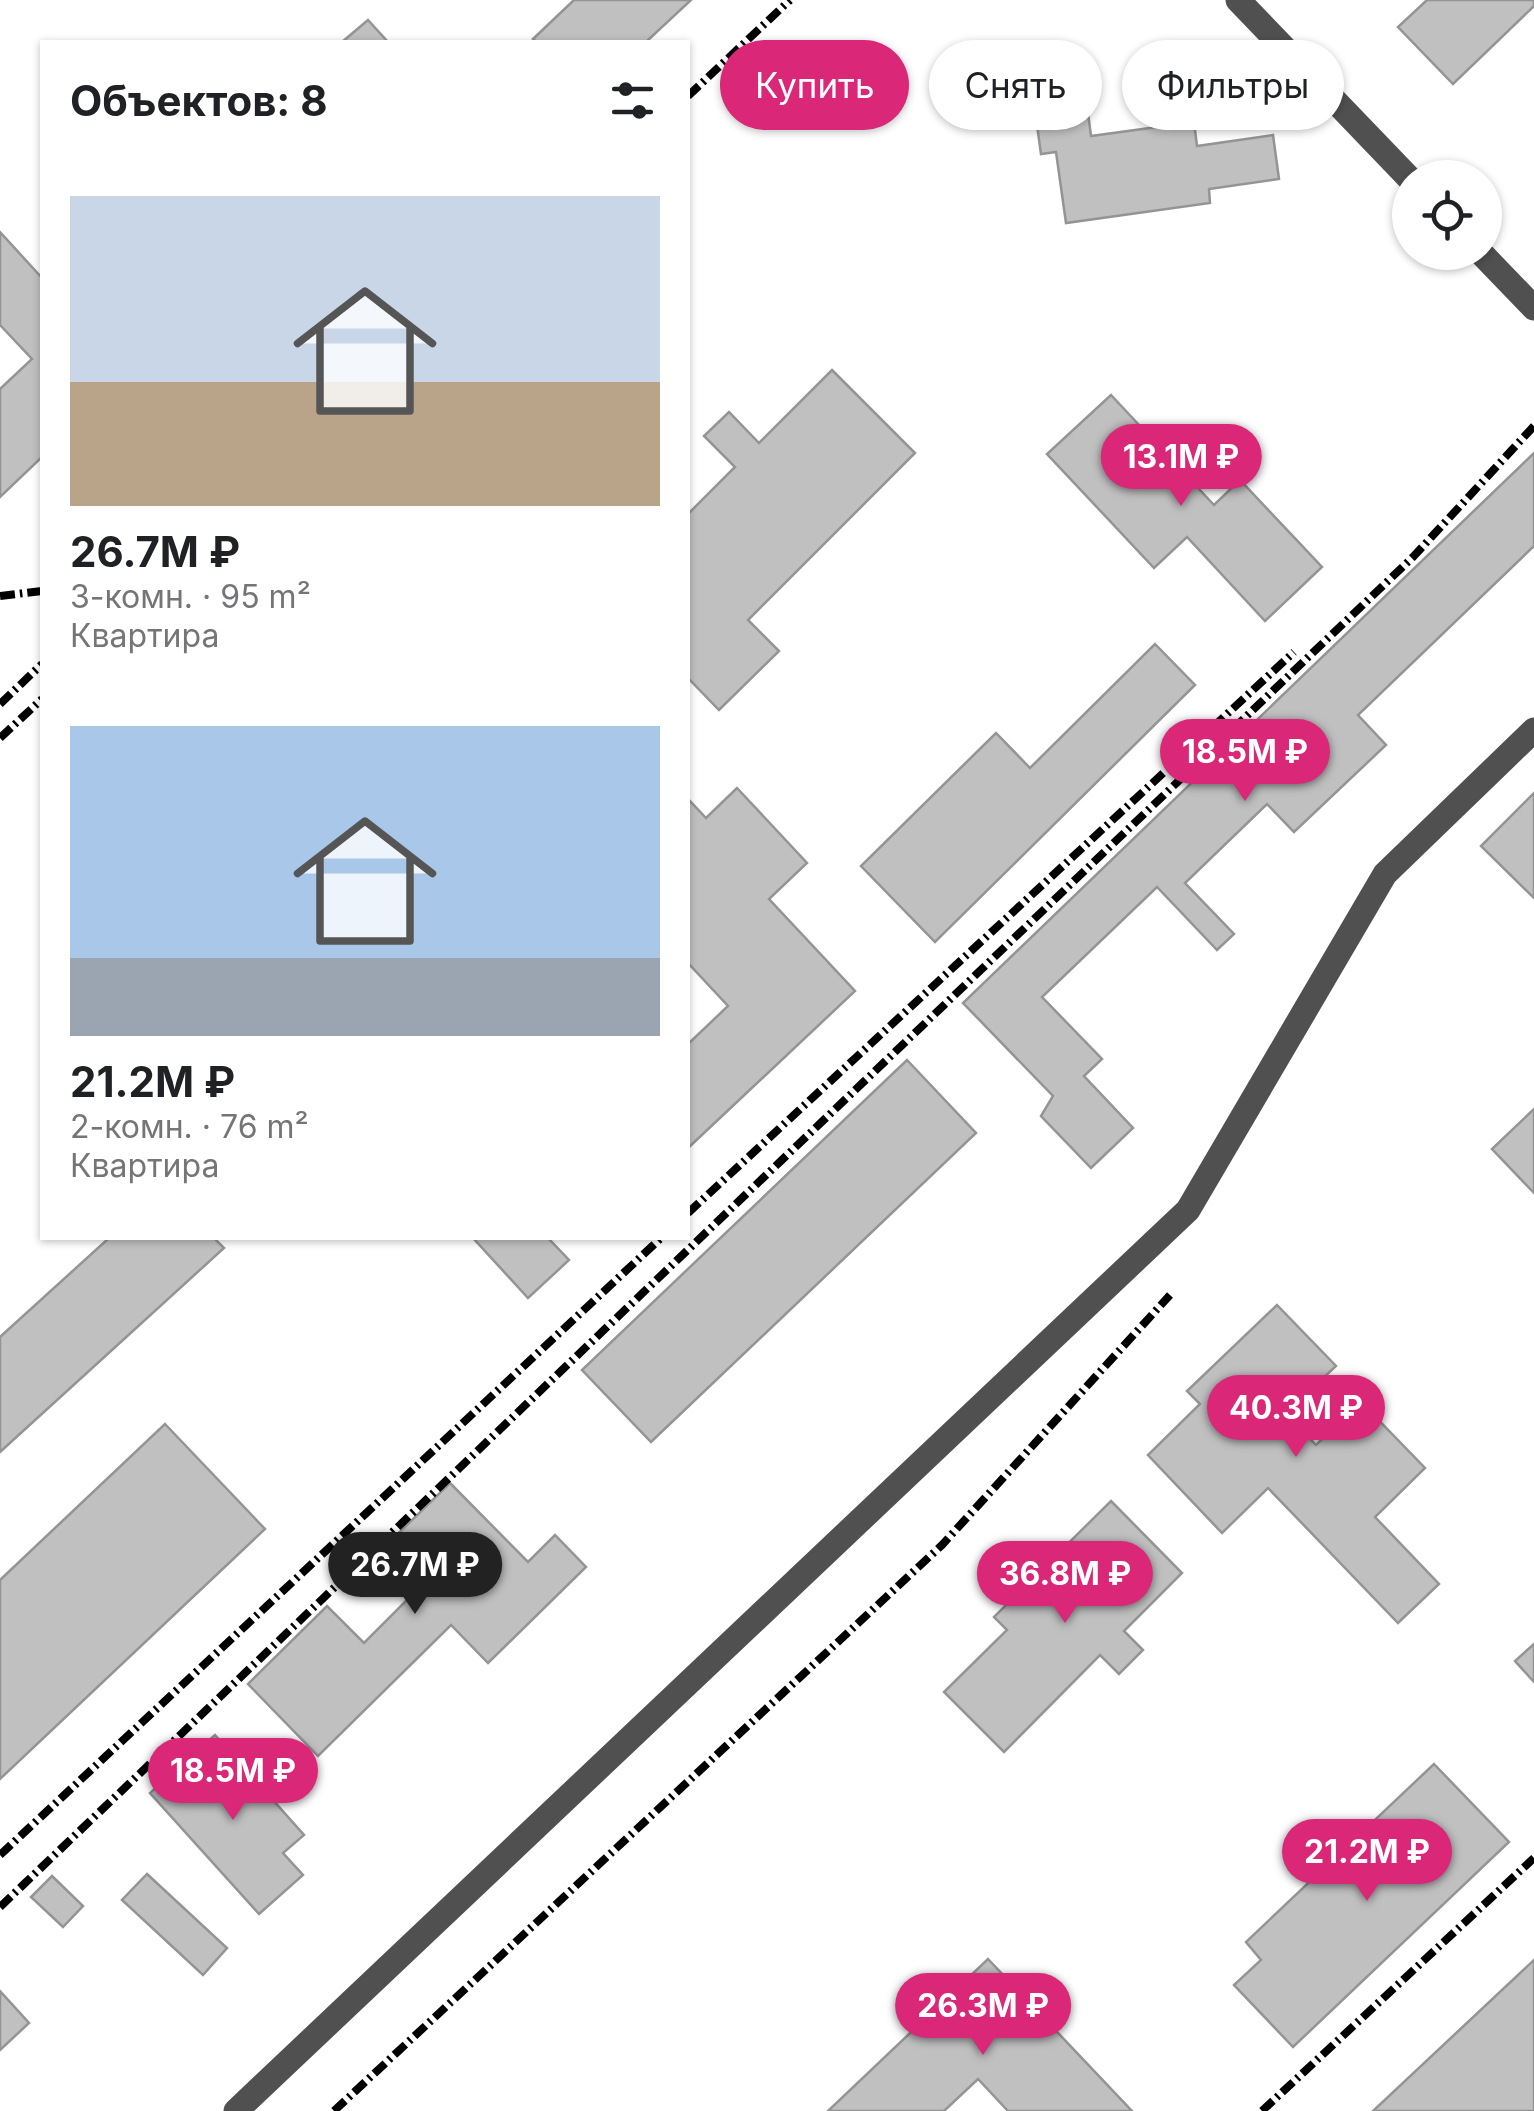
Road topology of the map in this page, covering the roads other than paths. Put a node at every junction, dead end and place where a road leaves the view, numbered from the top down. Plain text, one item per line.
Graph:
1 (1238, 0) edge
2 (1392, 160) edge
3 (1497, 270) edge
4 (1534, 308) edge
5 (1534, 730) edge
6 (236, 2111) edge

1 - 2 lane
3 - 4 lane
5 - 6 lane

